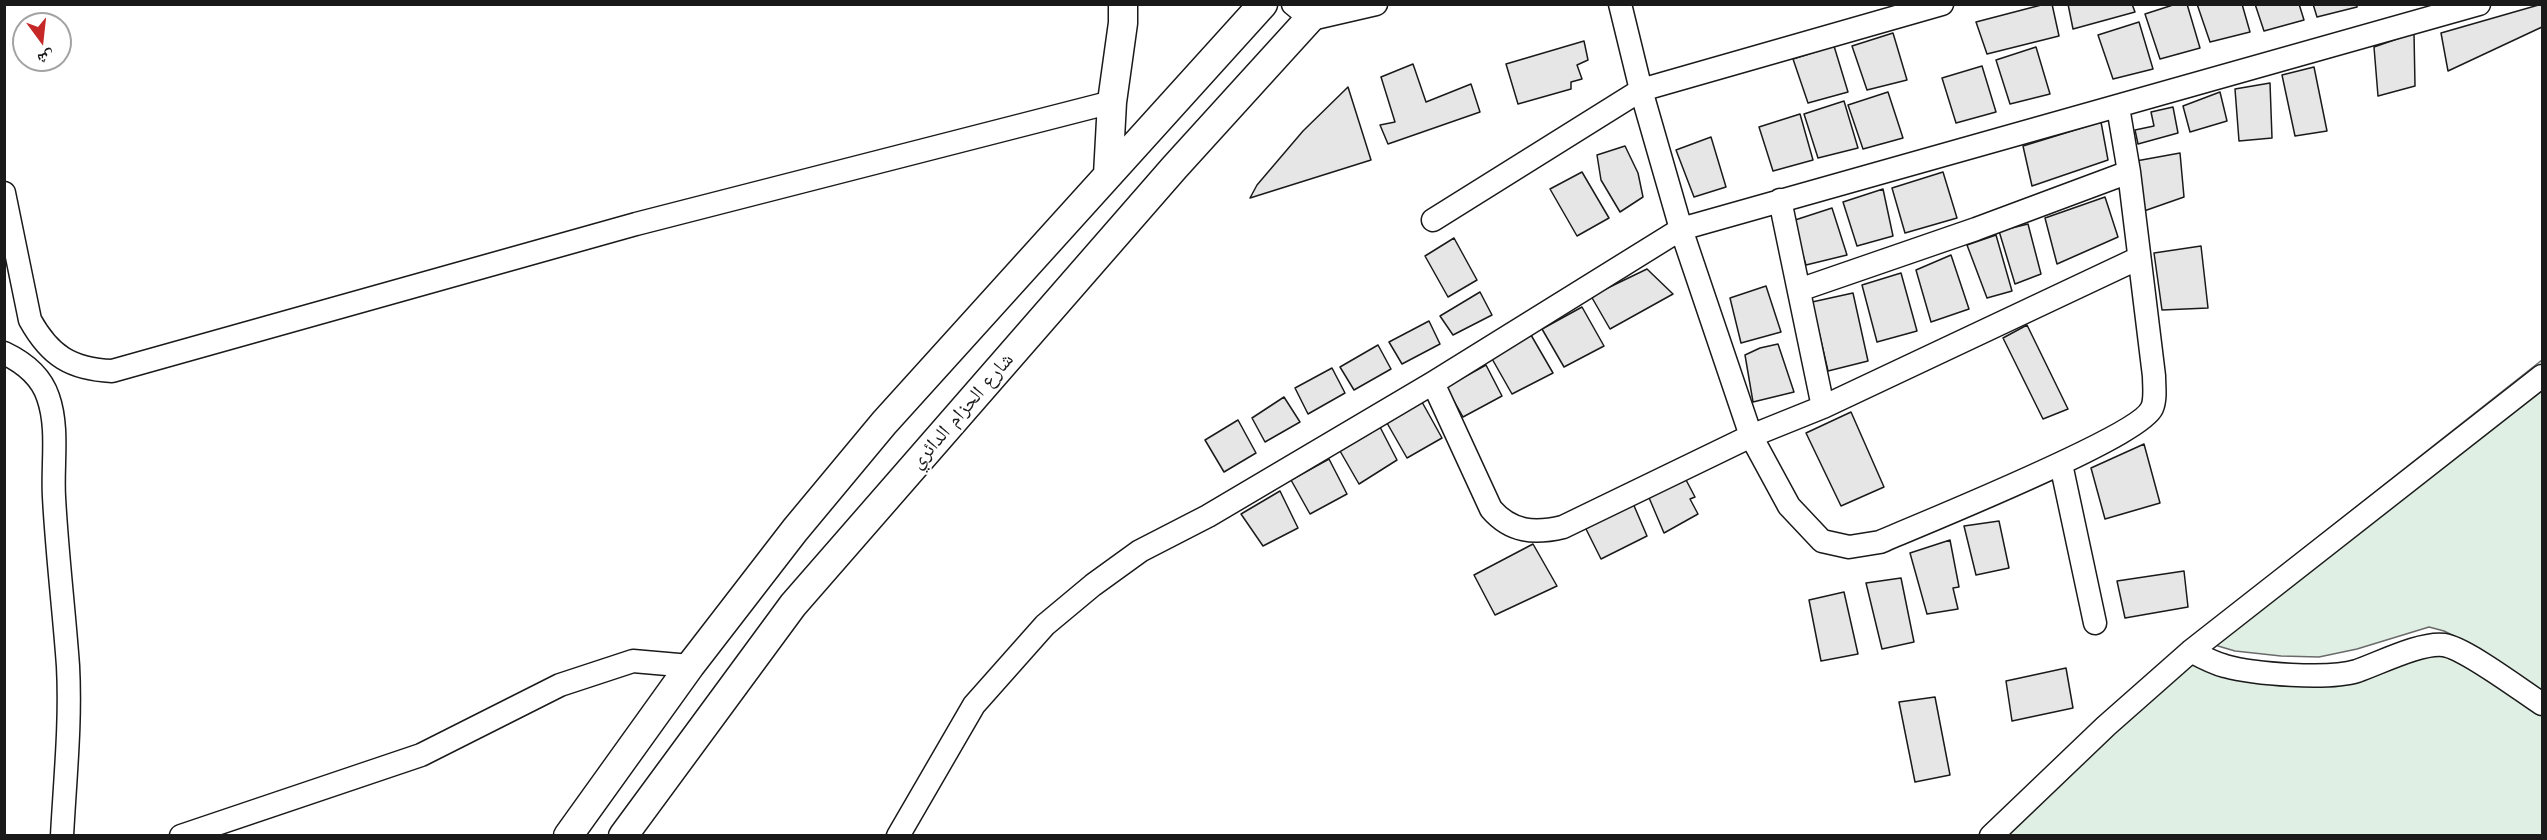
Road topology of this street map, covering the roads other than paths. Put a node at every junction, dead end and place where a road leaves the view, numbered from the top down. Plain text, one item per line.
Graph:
1 (1123, 4) edge
2 (1263, 4) edge
3 (1376, 4) edge
4 (1620, 4) edge
5 (1942, 4) edge
6 (2479, 4) edge
7 (1309, 9) edge
8 (1641, 90) junction
9 (1112, 102) junction
10 (2118, 107) junction
11 (2129, 172) junction
12 (1108, 176) junction
13 (4, 193) edge
14 (1780, 200) junction
15 (1433, 220) dead end
16 (1681, 229) junction
17 (2139, 258) junction
18 (1799, 290) junction
19 (4, 353) edge
20 (2542, 376) edge
21 (1433, 383) junction
22 (1823, 407) junction
23 (1751, 436) junction
24 (2061, 464) junction
25 (2096, 623) dead end
26 (2191, 651) junction
27 (690, 666) junction
28 (2542, 704) edge
29 (62, 836) edge
30 (181, 836) edge
31 (568, 836) edge
32 (622, 836) edge
33 (898, 836) edge
34 (1991, 836) edge

1 - 9 main road
2 - 12 main road
3 - 7 street
4 - 8 street
5 - 8 street
6 - 10 street
7 - 32 main road, شارع الحزام الدائري
8 - 15 street
8 - 16 street
9 - 12 main road
9 - 13 street
10 - 11 street
10 - 14 street
11 - 17 street
11 - 18 street
12 - 27 main road
14 - 16 street
14 - 18 street
16 - 21 street
16 - 23 street
17 - 22 street
17 - 24 street
18 - 22 street
19 - 29 street
20 - 26 street
21 - 23 street
21 - 33 street
22 - 23 street
23 - 24 street
24 - 25 street
26 - 28 street
26 - 34 street
27 - 30 street
27 - 31 main road

